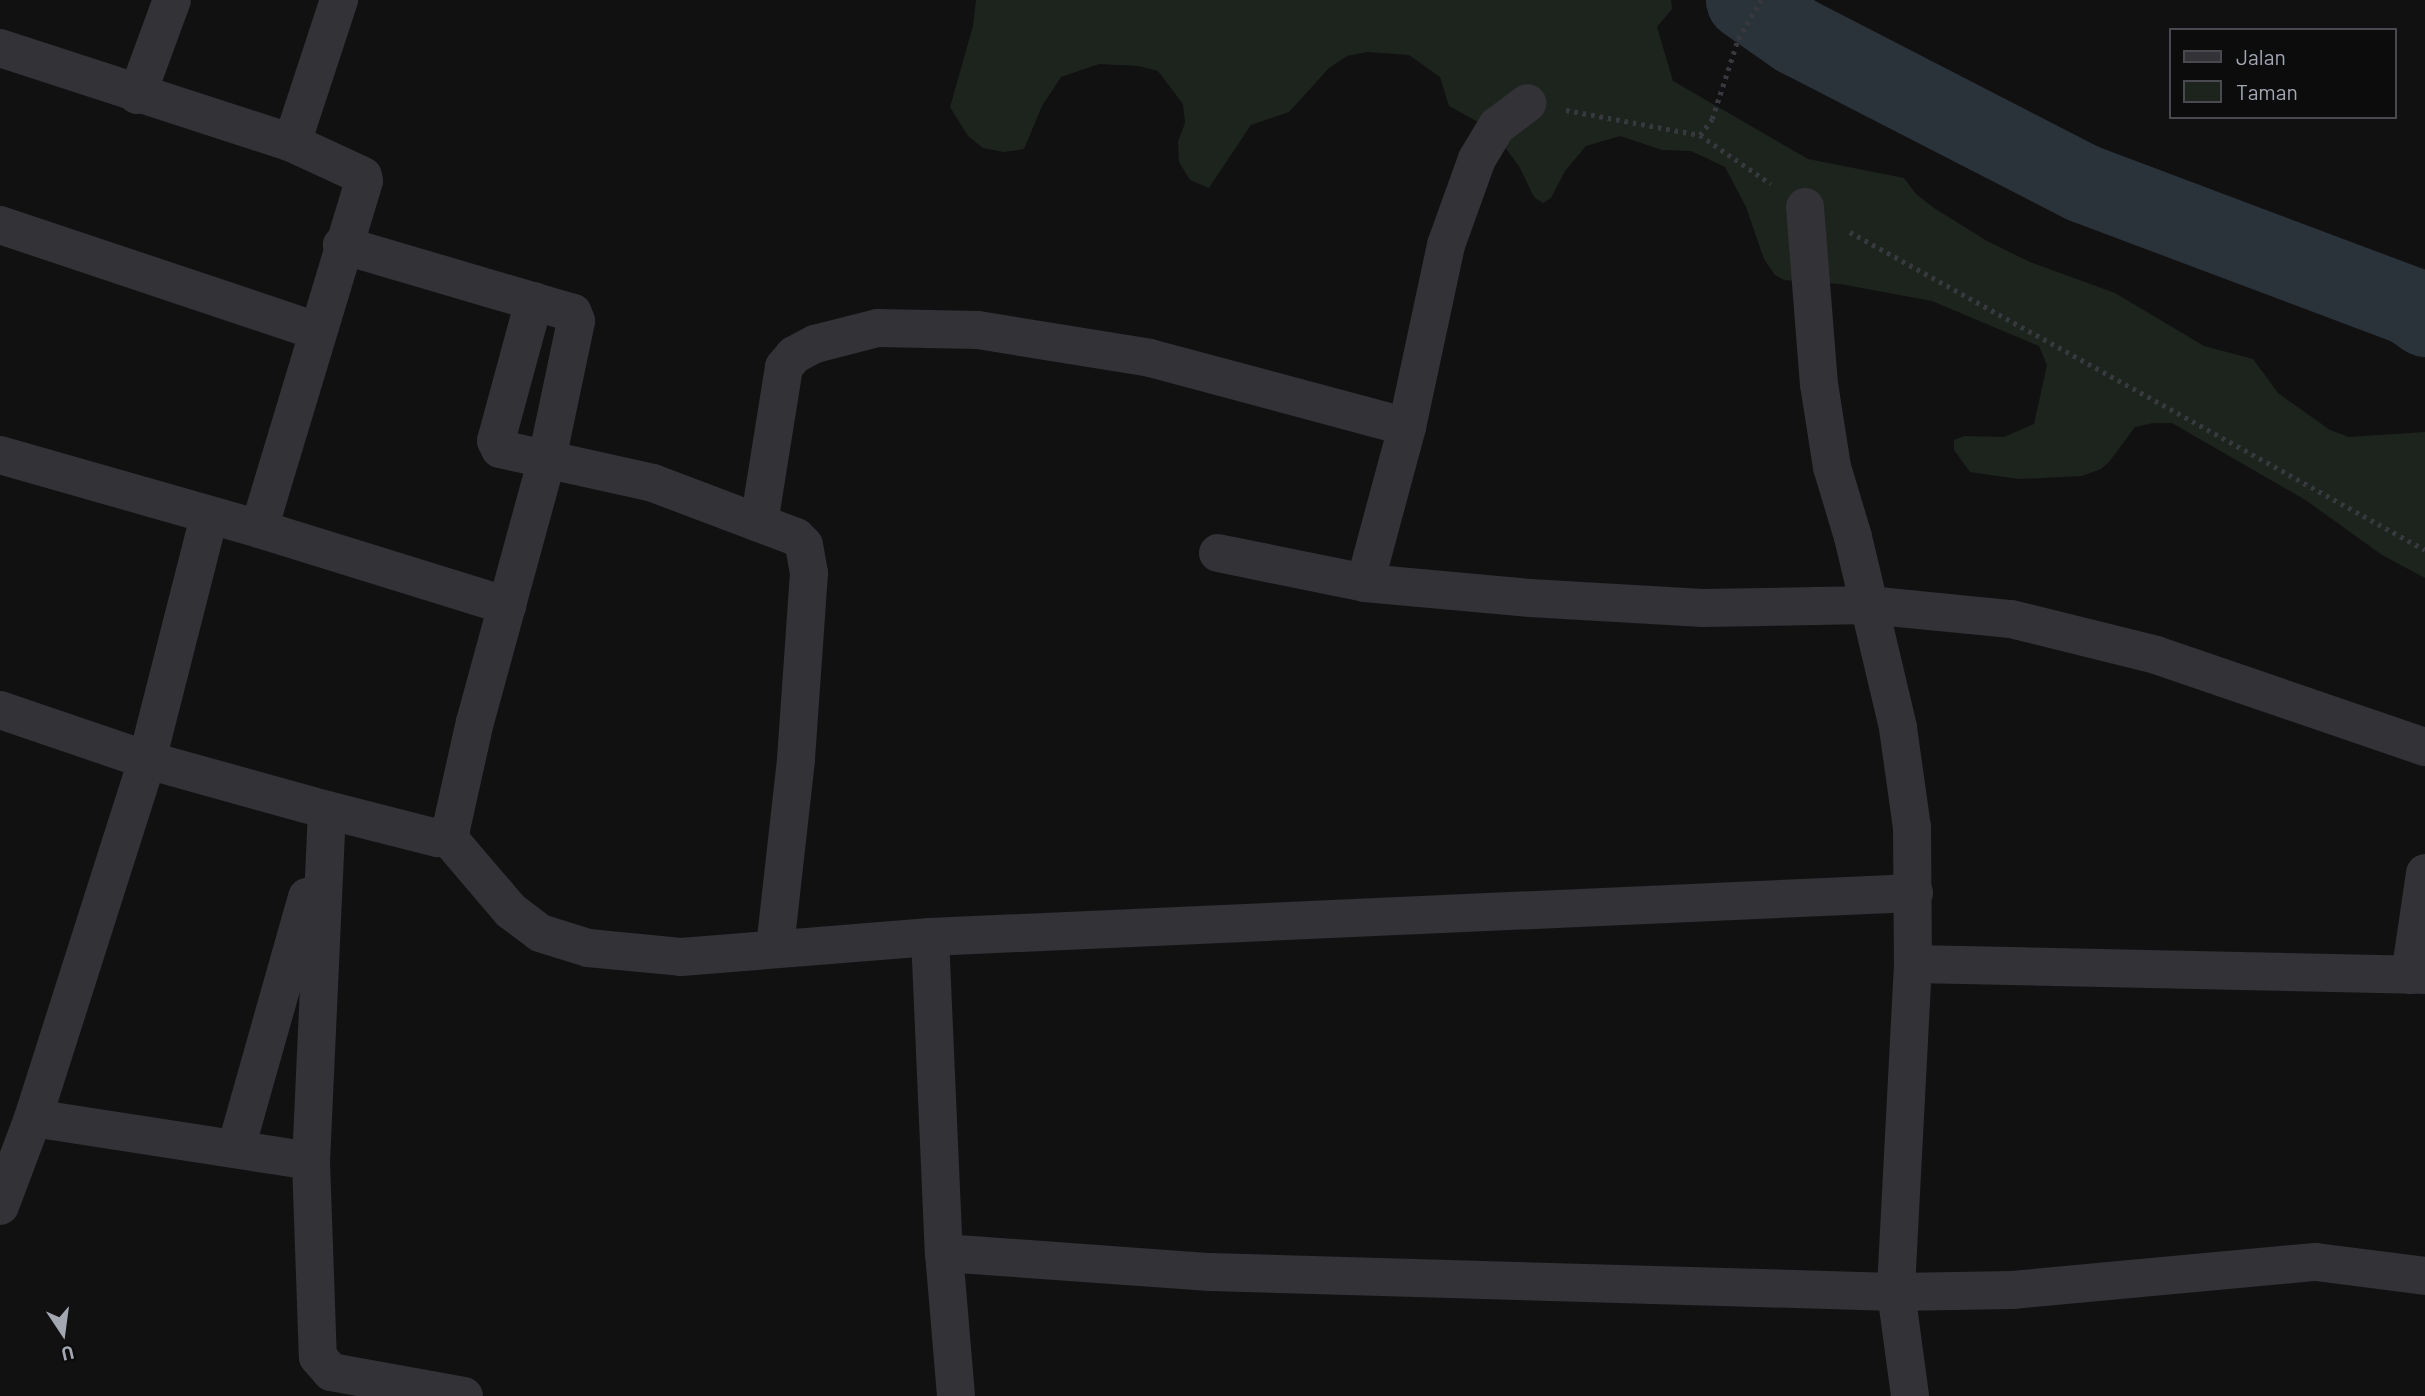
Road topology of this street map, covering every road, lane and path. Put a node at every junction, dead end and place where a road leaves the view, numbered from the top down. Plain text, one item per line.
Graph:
1 (172, 0) edge
2 (339, 0) edge
3 (1761, 0) edge
4 (0, 48) edge
5 (137, 95) junction
6 (1527, 103) joint
7 (1700, 135) junction
8 (292, 143) junction
9 (1805, 206) junction
10 (0, 225) edge
11 (342, 245) junction
12 (534, 301) junction
13 (316, 331) junction
14 (1407, 427) junction
15 (0, 455) edge
16 (547, 460) junction
17 (209, 517) junction
18 (759, 523) junction
19 (259, 529) junction
20 (2425, 550) edge
21 (1218, 553) dead end
22 (1365, 583) junction
23 (1868, 605) junction
24 (507, 606) junction
25 (0, 710) edge
26 (2425, 747) edge
27 (147, 760) junction
28 (325, 824) junction
29 (446, 835) junction
30 (2425, 873) edge
31 (1914, 893) junction
32 (930, 937) junction
33 (775, 947) junction
34 (1913, 964) junction
35 (2417, 975) edge
36 (33, 1118) junction
37 (236, 1148) junction
38 (311, 1161) junction
39 (0, 1206) edge
40 (944, 1253) junction
41 (2425, 1276) edge
42 (1896, 1292) junction
43 (464, 1396) edge
44 (956, 1396) edge
45 (1910, 1396) edge

1 - 5 street
2 - 8 street
3 - 7 path
4 - 5 street
5 - 8 street
6 - 7 path
6 - 14 street
7 - 9 path
8 - 11 street
9 - 20 path
9 - 23 street
10 - 13 street
11 - 12 street
11 - 13 street
12 - 16 street
12 - 16 street
13 - 19 street
14 - 18 street
14 - 22 street
15 - 17 street
16 - 18 street
16 - 24 street
17 - 19 street
17 - 27 street
18 - 33 street
19 - 24 street
21 - 22 street
22 - 23 street
23 - 26 street
23 - 31 street
24 - 29 street
25 - 27 street
27 - 28 street
27 - 36 street
28 - 29 street
28 - 37 street
28 - 38 street
29 - 33 street
30 - 35 street
31 - 32 street
31 - 34 street
32 - 33 street
32 - 40 street
34 - 35 street
34 - 42 street
36 - 37 street
36 - 39 street
37 - 38 street
38 - 43 street
40 - 42 street
40 - 44 street
41 - 42 street
42 - 45 street

